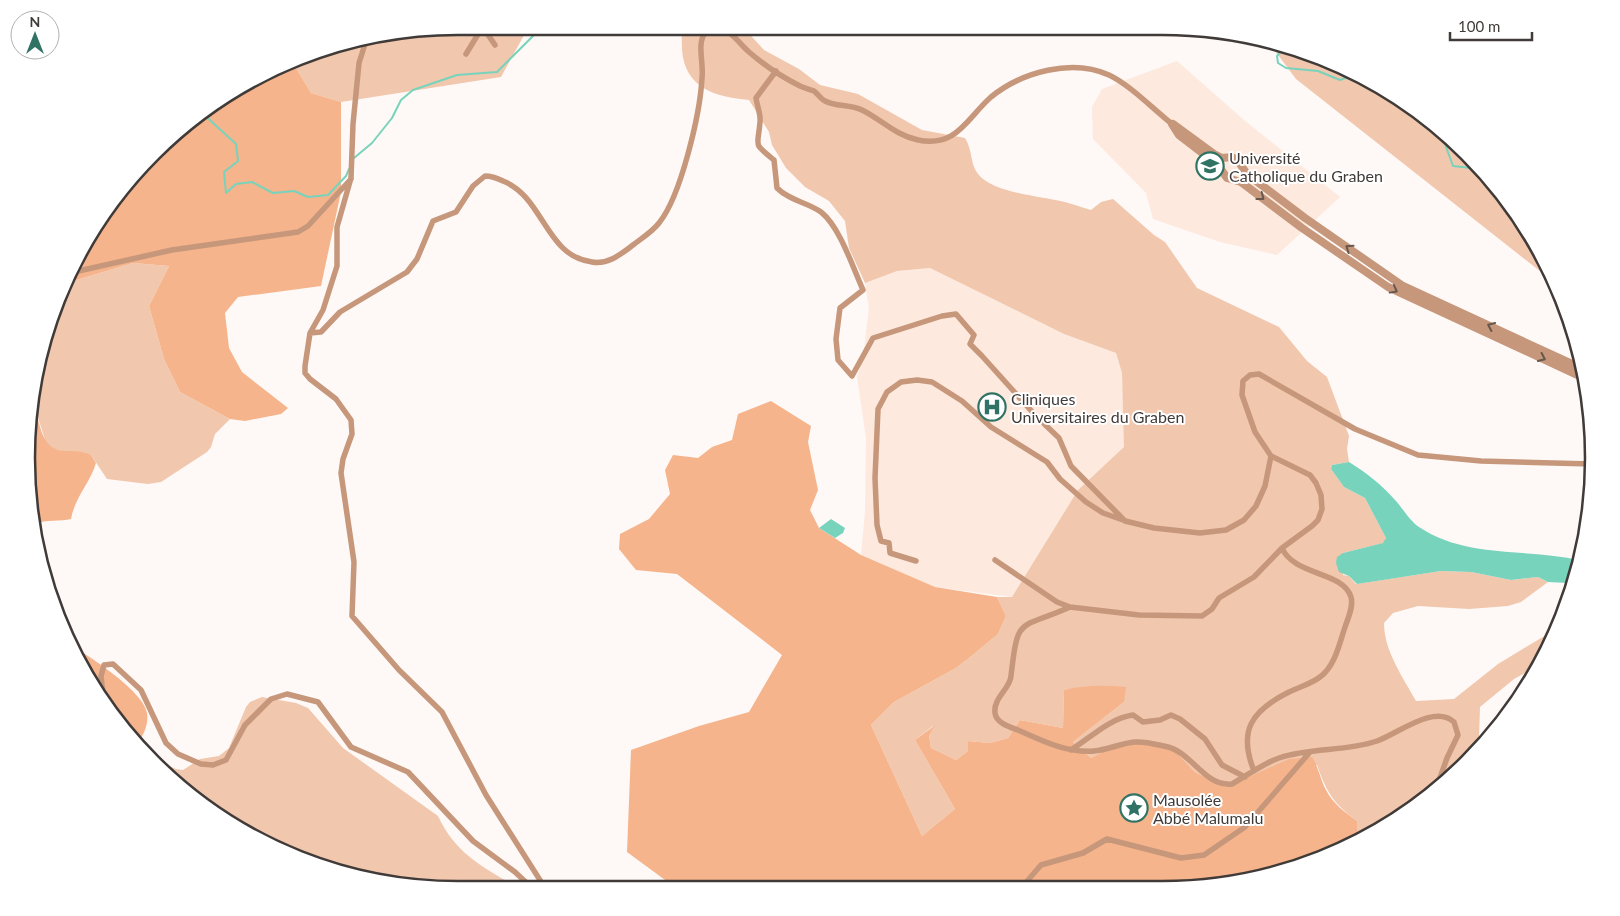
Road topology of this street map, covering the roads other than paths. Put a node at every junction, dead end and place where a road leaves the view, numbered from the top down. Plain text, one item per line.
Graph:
1 (478, 35) edge
2 (488, 35) edge
3 (704, 35) edge
4 (735, 35) edge
5 (365, 45) edge
6 (495, 45) dead end
7 (466, 54) dead end
8 (776, 71) junction
9 (1172, 124) joint
10 (1220, 162) junction
11 (1246, 174) junction
12 (351, 178) junction
13 (1241, 182) junction
14 (79, 271) edge
15 (310, 333) junction
16 (1574, 364) edge
17 (1577, 375) edge
18 (1271, 456) junction
19 (1585, 464) edge
20 (1125, 521) junction
21 (1282, 548) junction
22 (995, 560) dead end
23 (916, 561) dead end
24 (1070, 607) junction
25 (102, 686) edge
26 (1071, 750) junction
27 (1310, 752) junction
28 (1254, 771) junction
29 (1440, 776) edge
30 (1245, 777) junction
31 (525, 881) edge
32 (541, 881) edge
33 (1027, 881) edge

1 - 7 street
2 - 6 street
3 - 15 street
4 - 8 street
5 - 12 street
8 - 9 street
8 - 20 street
9 - 10 street
10 - 11 street
10 - 13 street
11 - 13 street
16 -> 11 street
12 - 14 street
12 - 15 street
13 -> 17 street
15 - 32 street
18 - 19 street
18 - 20 street
18 - 21 street
20 - 23 street
21 - 24 street
21 - 28 street
22 - 24 street
24 - 26 street
25 - 31 street
26 - 30 street
26 - 30 street
27 - 28 street
27 - 29 street
27 - 33 street
28 - 30 street

